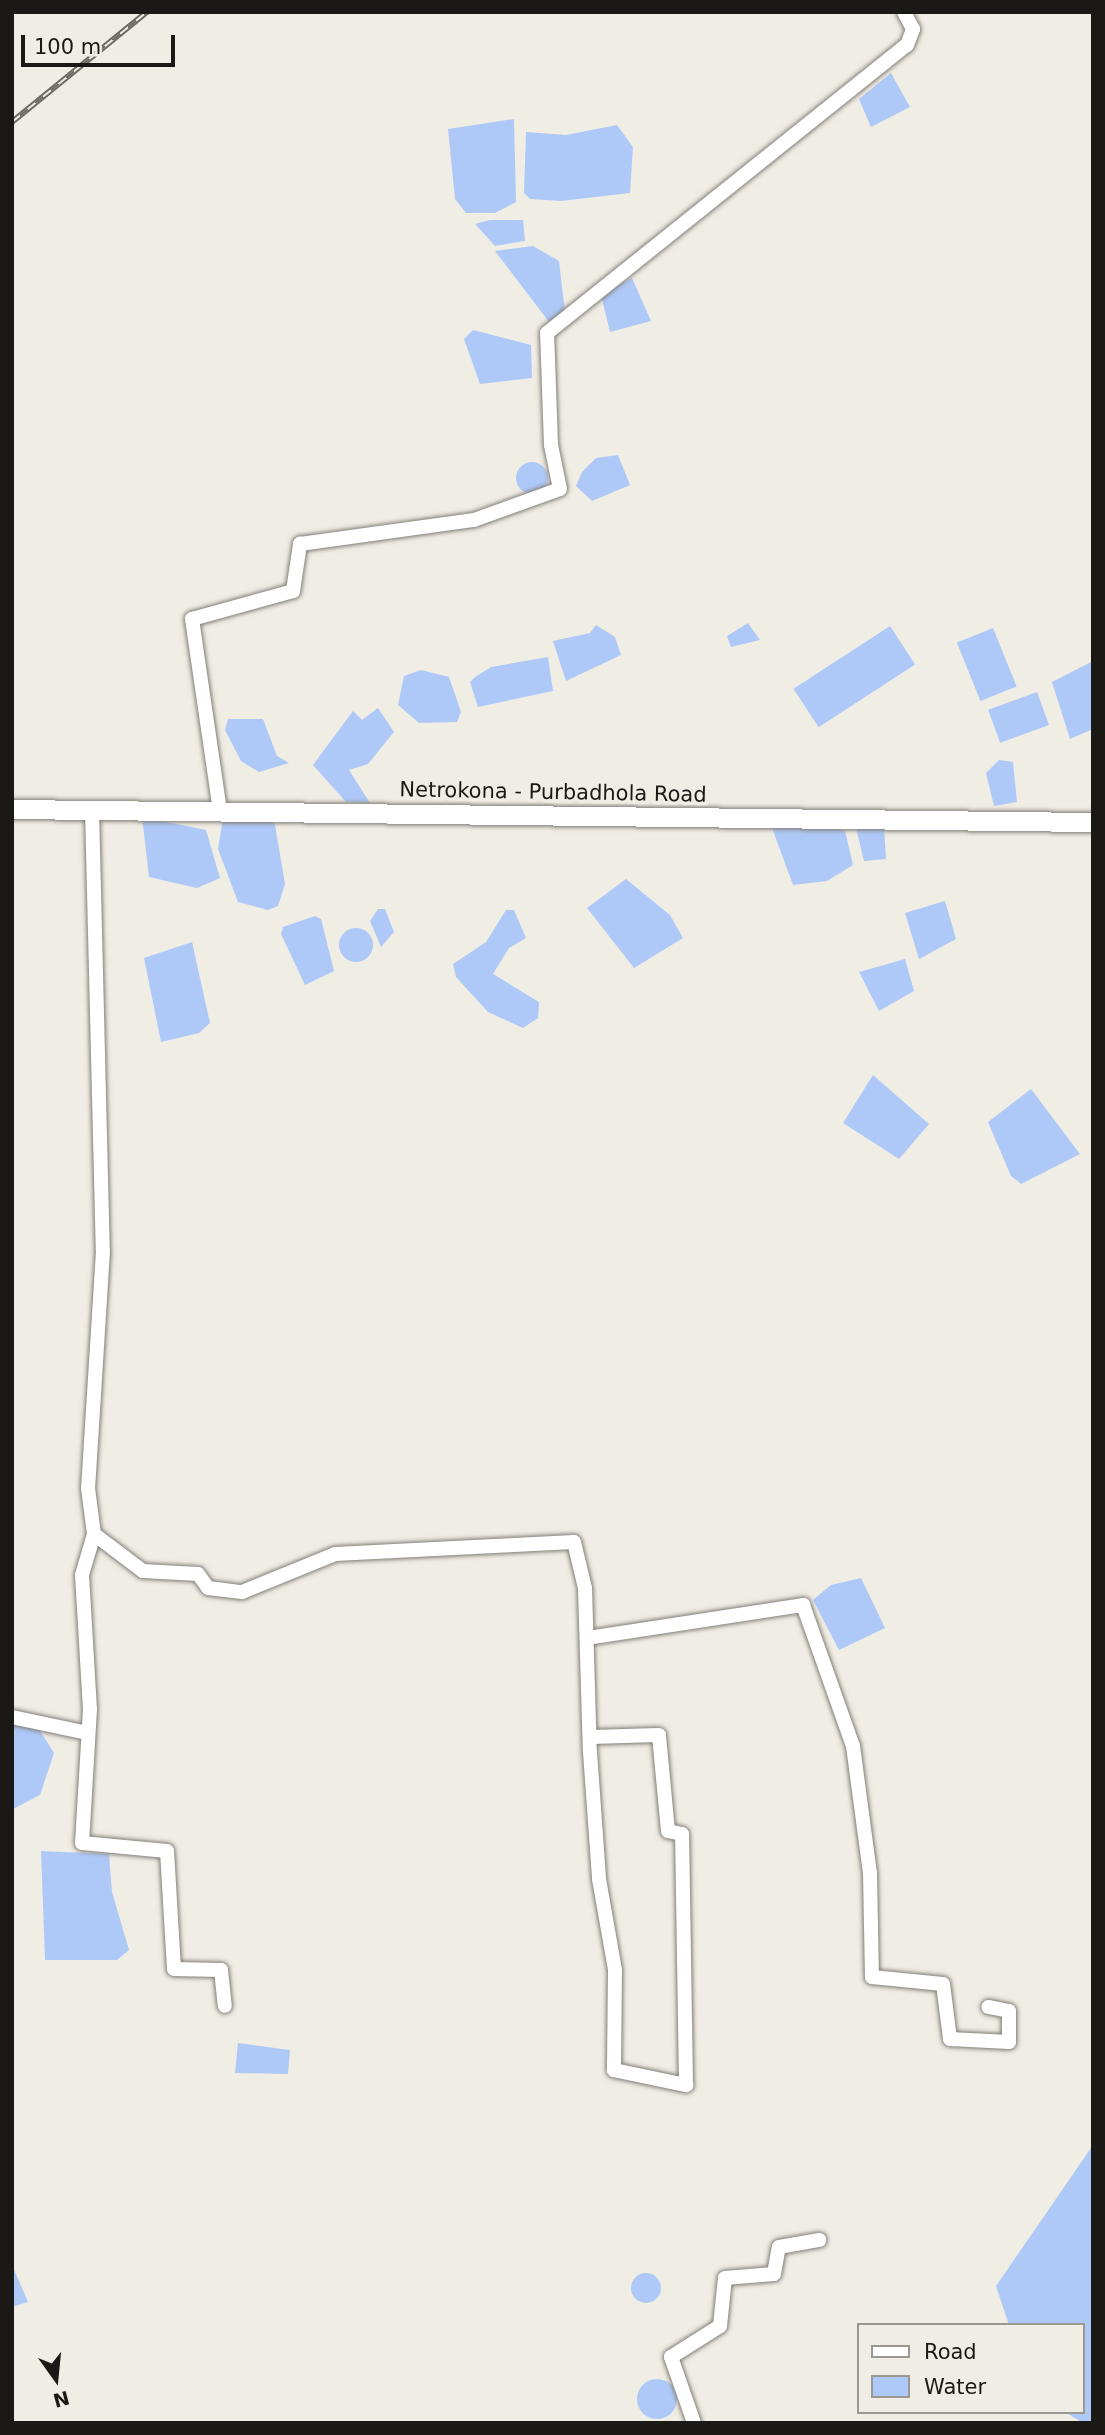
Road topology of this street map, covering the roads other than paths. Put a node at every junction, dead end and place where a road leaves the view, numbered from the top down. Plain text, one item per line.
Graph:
1 (904, 12) edge
2 (12, 808) edge
3 (92, 809) junction
4 (220, 811) junction
5 (1093, 822) edge
6 (94, 1534) junction
7 (587, 1638) junction
8 (12, 1717) edge
9 (87, 1733) junction
10 (590, 1737) junction
11 (225, 2006) dead end
12 (988, 2007) dead end
13 (819, 2241) dead end
14 (694, 2423) edge

1 - 4 street
2 - 3 main road, Netrokona - Purbadhola Road
3 - 4 main road, Netrokona - Purbadhola Road
3 - 6 street
4 - 5 main road, Netrokona - Purbadhola Road
6 - 7 street
6 - 9 street
7 - 10 street
7 - 12 street
8 - 9 street
9 - 11 street
10 - 10 street
13 - 14 street

